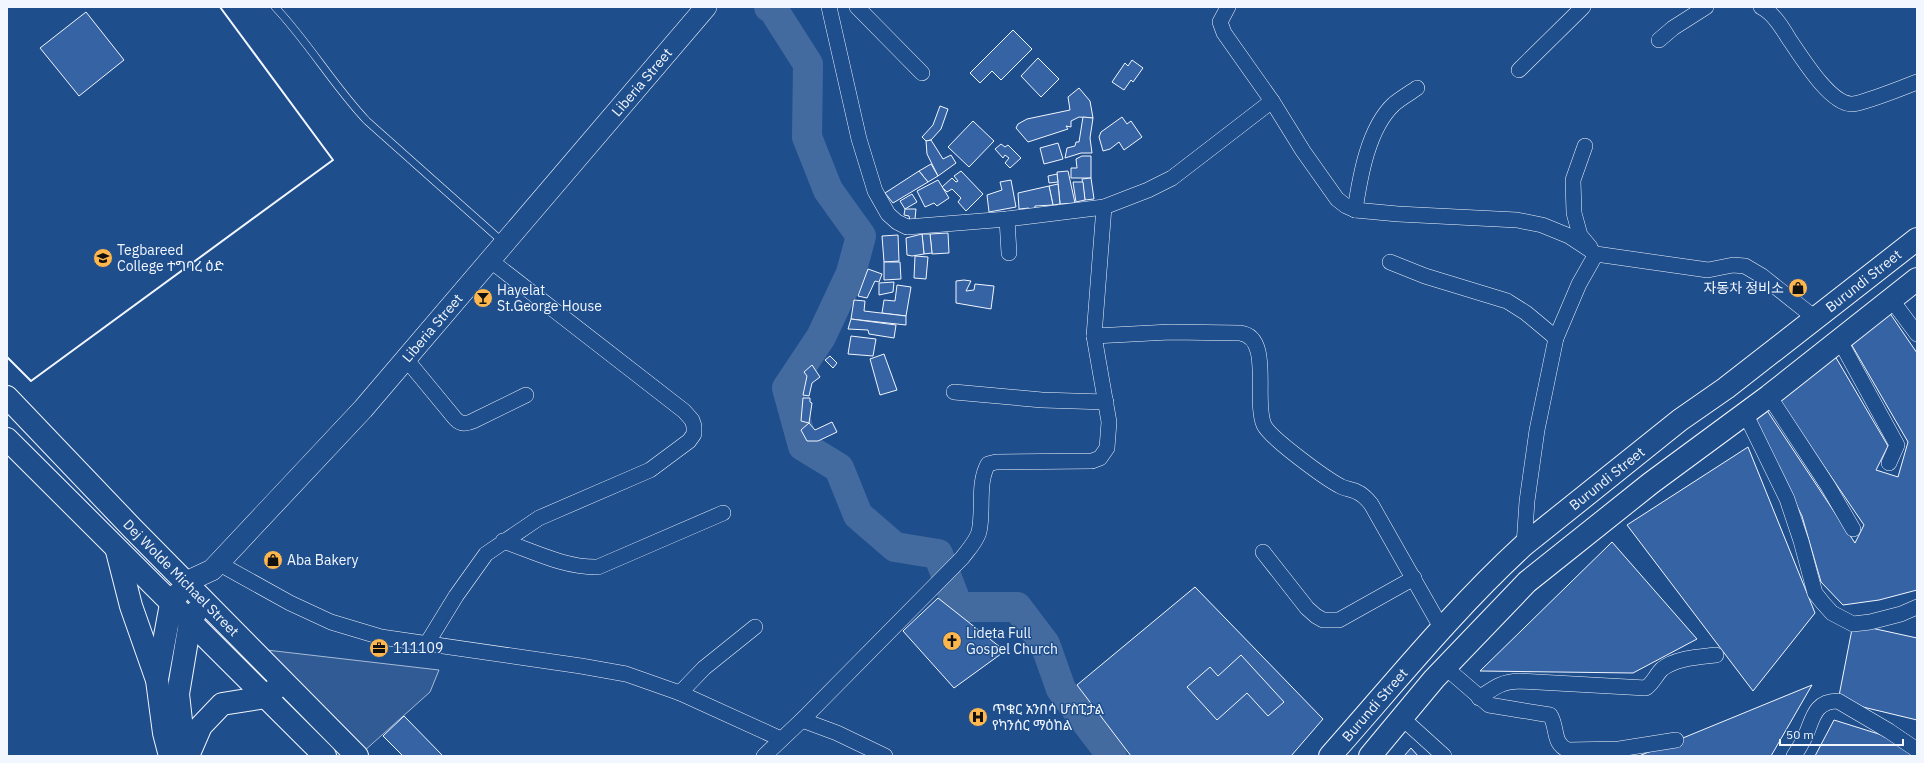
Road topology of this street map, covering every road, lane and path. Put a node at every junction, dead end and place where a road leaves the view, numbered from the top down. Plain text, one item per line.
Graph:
1 (275, 7) edge
2 (706, 7) edge
3 (829, 7) edge
4 (858, 7) edge
5 (1228, 7) edge
6 (1583, 7) edge
7 (1706, 7) edge
8 (1761, 7) edge
9 (1658, 40) dead end
10 (1519, 70) dead end
11 (922, 72) dead end
12 (1917, 82) edge
13 (1417, 88) dead end
14 (1272, 101) junction
15 (1585, 146) dead end
16 (1104, 207) junction
17 (1355, 210) junction
18 (1007, 219) junction
19 (1917, 239) edge
20 (505, 243) junction
21 (1009, 253) dead end
22 (1596, 254) junction
23 (491, 261) junction
24 (1390, 262) dead end
25 (1917, 279) edge
26 (1891, 300) junction
27 (1815, 318) junction
28 (1917, 334) edge
29 (1094, 336) junction
30 (1556, 338) junction
31 (1840, 341) junction
32 (406, 359) junction
33 (954, 392) dead end
34 (526, 395) dead end
35 (1769, 396) junction
36 (7, 397) edge
37 (1106, 402) junction
38 (1745, 414) junction
39 (1680, 420) junction
40 (7, 439) edge
41 (1699, 446) junction
42 (1889, 464) dead end
43 (724, 513) dead end
44 (1853, 529) dead end
45 (503, 541) junction
46 (1524, 545) junction
47 (116, 549) junction
48 (1263, 552) dead end
49 (1507, 561) junction
50 (215, 566) junction
51 (1414, 578) junction
52 (186, 582) junction
53 (1527, 582) junction
54 (203, 600) junction
55 (171, 604) junction
56 (1917, 607) edge
57 (190, 622) junction
58 (755, 627) dead end
59 (1442, 629) junction
60 (426, 645) junction
61 (1716, 655) dead end
62 (1446, 668) junction
63 (157, 680) junction
64 (283, 681) junction
65 (680, 693) junction
66 (266, 697) junction
67 (1479, 698) junction
68 (1402, 718) junction
69 (802, 720) junction
70 (781, 739) junction
71 (1676, 740) dead end
72 (1917, 750) edge
73 (1344, 752) edge
74 (170, 756) edge
75 (187, 756) edge
76 (325, 756) edge
77 (357, 756) edge
78 (764, 756) edge
79 (885, 756) edge
80 (1370, 756) edge
81 (1444, 756) edge
82 (1794, 756) edge

1 - 20 lane
2 - 20 street, Liberia Street
3 - 18 street
4 - 11 street
5 - 14 street
6 - 10 street
7 - 9 street
8 - 12 street
13 - 17 street
14 - 16 street
14 - 17 street
15 - 22 street
16 - 18 street
16 - 29 street
17 - 22 street
18 - 21 street
19 - 27 main road, Burundi Street
20 - 23 street, Liberia Street
22 - 27 street
22 - 30 street
23 - 32 street, Liberia Street
23 - 45 street
24 - 30 street
25 - 26 main road, Burundi Street
26 - 28 street
26 - 31 main road, Burundi Street
27 - 39 main road, Burundi Street
29 - 37 street
29 - 51 street
30 - 46 street
31 - 35 main road, Burundi Street
31 - 42 street
32 - 34 street
32 - 50 street, Liberia Street
33 - 37 street
35 - 38 main road, Burundi Street
35 - 44 street
36 - 52 main road, Dej Wolde Michael Street
37 - 69 street
38 - 41 main road, Burundi Street
38 - 56 street
39 - 41 main road
39 - 46 main road, Burundi Street
40 - 47 main road, Dej Wolde Michael Street
41 - 53 main road, Burundi Street
43 - 45 street
45 - 60 street
46 - 49 main road, Burundi Street
47 - 55 main road, Dej Wolde Michael Street
47 - 63 main road
48 - 51 street
49 - 53 main road
49 - 59 main road, Burundi Street
50 - 52 street, Liberia Street
50 - 54 street, Liberia Street
50 - 60 street
51 - 59 street
52 - 54 main road, Dej Wolde Michael Street
52 - 55 main road
53 - 62 main road, Burundi Street
54 - 57 main road
54 - 64 main road, Dej Wolde Michael Street
55 - 57 main road, Dej Wolde Michael Street
55 - 63 main road
57 - 66 main road, Dej Wolde Michael Street
57 - 75 main road
58 - 65 street
59 - 73 main road, Burundi Street
60 - 65 street
61 - 67 street
62 - 67 street
62 - 68 main road, Burundi Street
63 - 74 main road
64 - 66 main road
64 - 77 main road, Dej Wolde Michael Street
65 - 70 street
66 - 75 main road
66 - 76 main road, Dej Wolde Michael Street
67 - 71 street
68 - 80 main road, Burundi Street
68 - 81 street
69 - 70 street
69 - 79 street
70 - 78 street
72 - 82 street

